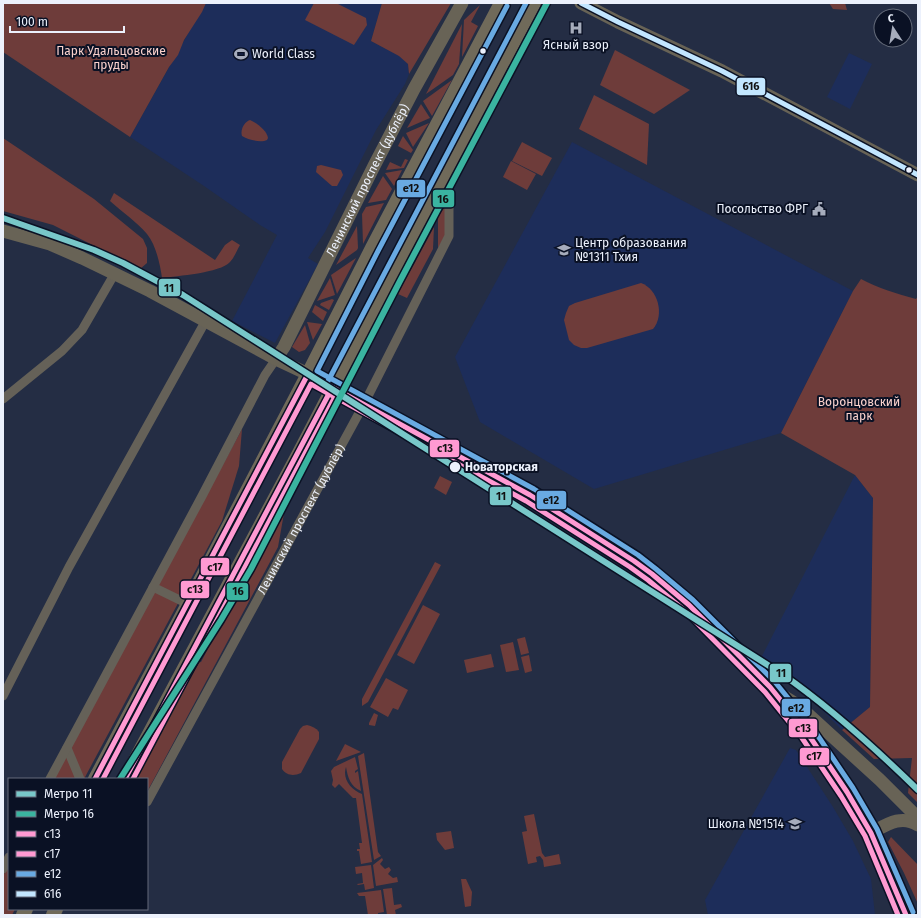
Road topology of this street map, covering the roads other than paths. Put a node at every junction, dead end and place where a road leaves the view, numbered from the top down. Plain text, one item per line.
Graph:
1 (462, 3) edge
2 (501, 3) edge
3 (534, 3) edge
4 (581, 3) edge
5 (446, 170) junction
6 (918, 176) edge
7 (3, 230) edge
8 (115, 273) junction
9 (205, 322) junction
10 (276, 359) junction
11 (308, 374) junction
12 (332, 388) junction
13 (3, 399) edge
14 (364, 404) junction
15 (153, 587) junction
16 (188, 604) junction
17 (770, 688) junction
18 (3, 696) edge
19 (67, 748) junction
20 (51, 778) edge
21 (80, 778) edge
22 (96, 778) edge
23 (127, 778) edge
24 (148, 800) edge
25 (918, 818) edge
26 (918, 825) edge
27 (871, 833) junction
28 (8, 860) edge
29 (3, 869) edge
30 (906, 915) edge

1 - 10 street, Ленинский проспект (дублёр)
2 - 11 main road
3 - 5 main road
4 - 6 street
5 - 12 main road
5 - 14 street, Ленинский проспект (дублёр)
7 - 8 street
8 - 9 street
8 - 13 street
9 - 10 street
9 - 18 street
10 - 11 street
10 - 15 street
11 - 12 street
11 - 16 main road
12 - 14 street
12 - 23 main road
14 - 17 street
14 - 24 street, Ленинский проспект (дублёр)
15 - 16 street
15 - 19 street
16 - 22 main road
17 - 25 street
17 - 27 street
19 - 20 street
19 - 21 street
26 - 27 street
27 - 30 street
28 - 29 street

